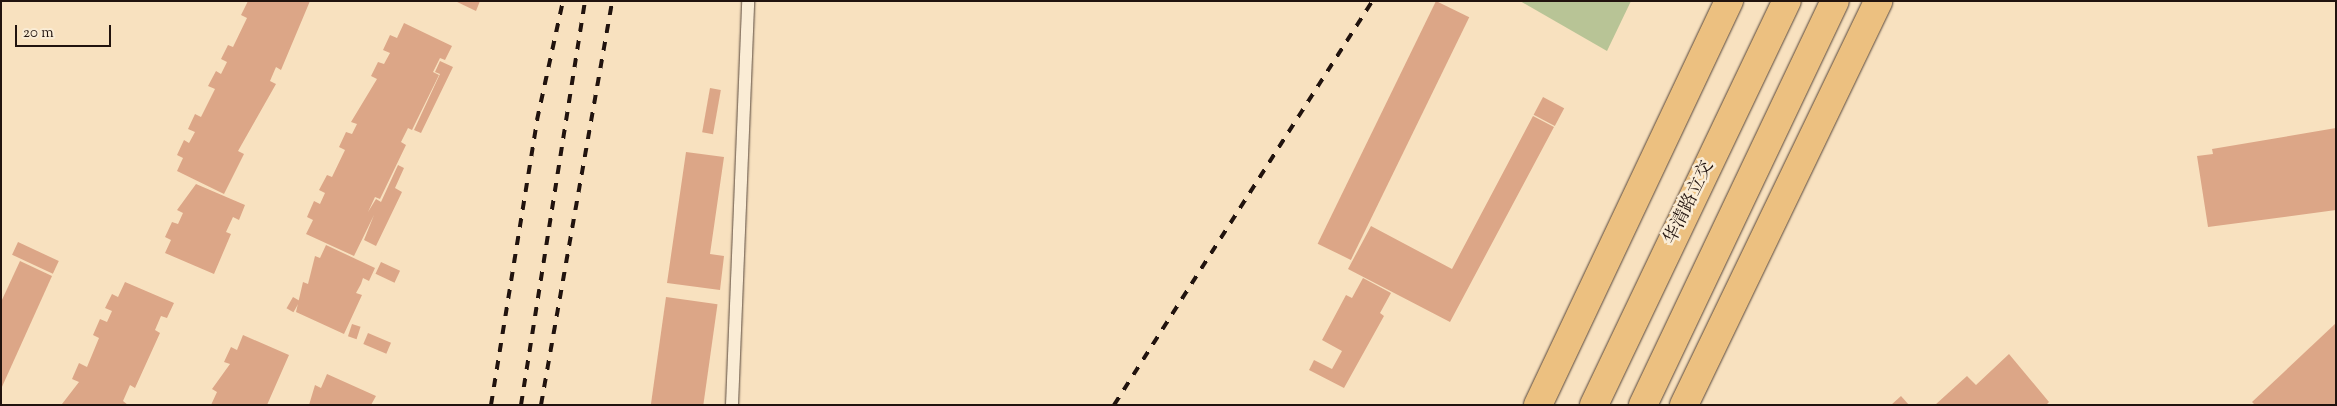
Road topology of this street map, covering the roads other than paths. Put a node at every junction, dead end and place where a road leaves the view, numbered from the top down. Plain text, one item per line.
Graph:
1 (748, 1) edge
2 (1729, 1) edge
3 (1787, 1) edge
4 (1835, 1) edge
5 (1878, 1) edge
6 (732, 405) edge
7 (1538, 405) edge
8 (1594, 405) edge
9 (1643, 405) edge
10 (1684, 405) edge

1 - 6 lane
2 - 7 main road
3 - 8 main road, 华清路立交
4 - 9 main road
5 - 10 main road

